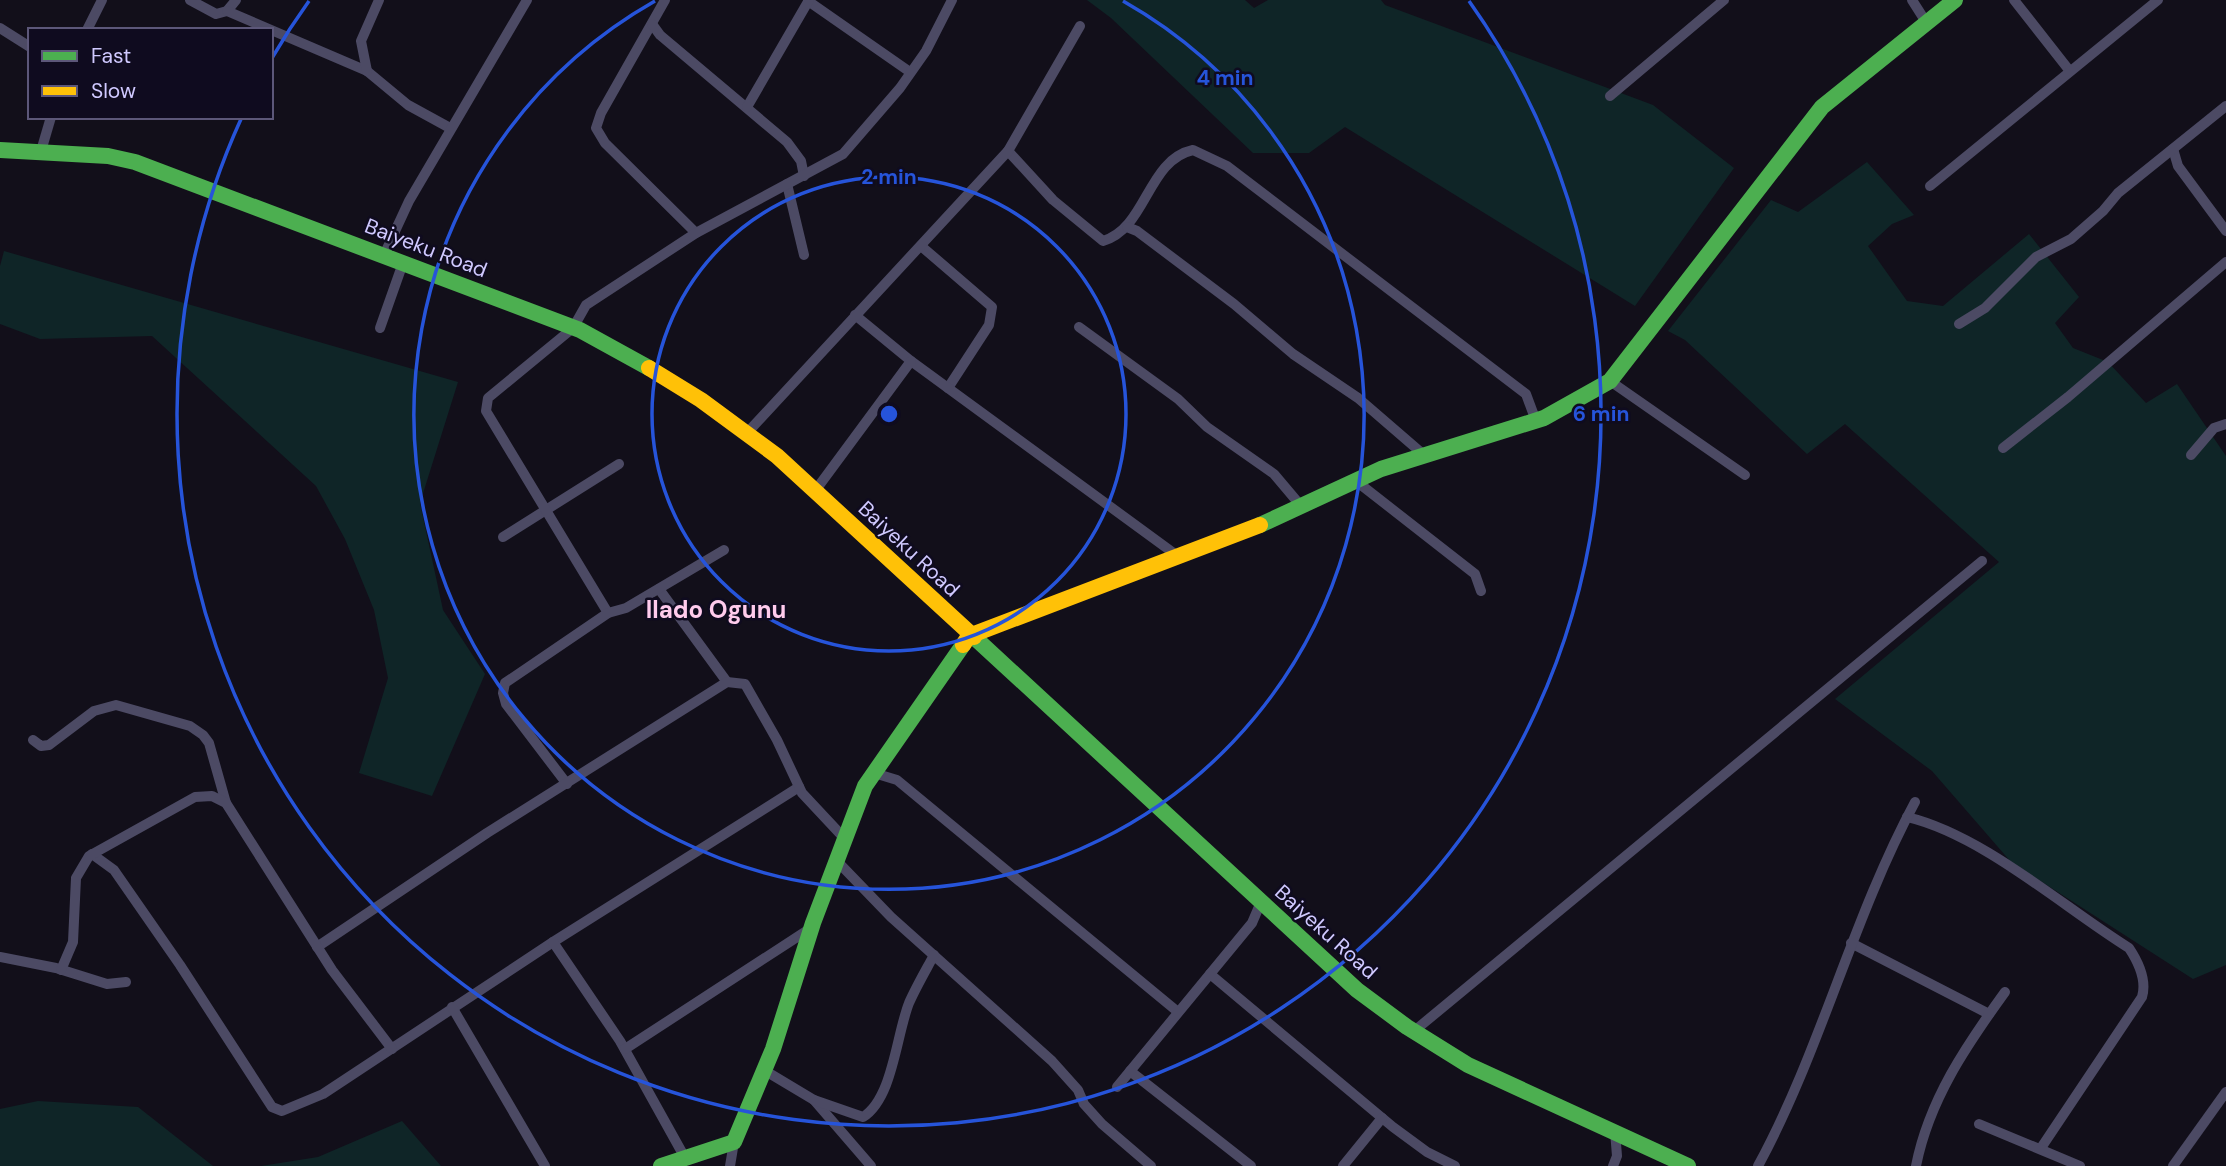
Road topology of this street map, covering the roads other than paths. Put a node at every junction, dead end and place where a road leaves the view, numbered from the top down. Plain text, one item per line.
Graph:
1 (102, 0) edge
2 (190, 0) edge
3 (236, 0) edge
4 (379, 0) edge
5 (527, 0) edge
6 (665, 0) edge
7 (953, 0) edge
8 (1724, 0) edge
9 (1912, 0) edge
10 (1955, 0) edge
11 (2014, 0) edge
12 (2158, 0) edge
13 (809, 1) edge
14 (227, 11) junction
15 (1926, 22) junction
16 (652, 24) junction
17 (1080, 26) dead end
18 (0, 28) edge
19 (88, 28) edge
20 (267, 28) edge
21 (273, 31) edge
22 (660, 35) junction
23 (645, 37) junction
24 (28, 46) edge
25 (2069, 70) junction
26 (367, 71) junction
27 (910, 72) junction
28 (1610, 96) dead end
29 (2226, 106) edge
30 (747, 107) junction
31 (50, 119) edge
32 (450, 128) junction
33 (2173, 149) junction
34 (0, 150) edge
35 (41, 151) junction
36 (1008, 151) junction
37 (804, 176) junction
38 (787, 184) junction
39 (1930, 186) dead end
40 (1127, 227) junction
41 (2226, 231) edge
42 (695, 233) junction
43 (921, 246) junction
44 (384, 255) junction
45 (804, 255) dead end
46 (2226, 262) edge
47 (403, 263) junction
48 (855, 315) junction
49 (1959, 324) dead end
50 (1079, 327) dead end
51 (380, 328) dead end
52 (573, 328) junction
53 (911, 361) junction
54 (1610, 381) junction
55 (948, 388) junction
56 (1536, 421) junction
57 (2226, 424) edge
58 (747, 433) junction
59 (2003, 448) dead end
60 (1424, 455) junction
61 (2191, 455) dead end
62 (619, 464) dead end
63 (1745, 475) dead end
64 (1356, 481) junction
65 (815, 491) junction
66 (1301, 506) junction
67 (545, 510) junction
68 (503, 537) dead end
69 (724, 550) dead end
70 (1179, 557) junction
71 (1983, 561) dead end
72 (659, 589) junction
73 (1480, 591) dead end
74 (608, 612) junction
75 (969, 636) junction
76 (727, 682) junction
77 (33, 740) dead end
78 (886, 756) junction
79 (874, 773) junction
80 (897, 780) junction
81 (567, 784) junction
82 (799, 787) junction
83 (1915, 802) dead end
84 (226, 803) junction
85 (1907, 817) junction
86 (845, 839) junction
87 (92, 853) junction
88 (836, 860) junction
89 (1266, 906) junction
90 (812, 928) junction
91 (553, 942) junction
92 (1851, 943) junction
93 (317, 947) junction
94 (934, 955) junction
95 (0, 957) edge
96 (61, 970) junction
97 (1210, 974) junction
98 (126, 982) dead end
99 (2005, 992) dead end
100 (452, 1007) junction
101 (1178, 1012) junction
102 (1989, 1014) junction
103 (1413, 1032) junction
104 (392, 1049) junction
105 (625, 1049) junction
106 (764, 1070) junction
107 (1130, 1071) junction
108 (1117, 1087) dead end
109 (2226, 1092) edge
110 (814, 1100) junction
111 (1382, 1118) junction
112 (1979, 1124) dead end
113 (1615, 1131) junction
114 (1635, 1140) junction
115 (734, 1142) junction
116 (2040, 1148) junction
117 (684, 1156) junction
118 (1615, 1161) edge
119 (545, 1166) edge
120 (661, 1166) edge
121 (730, 1166) edge
122 (871, 1166) edge
123 (1151, 1166) edge
124 (1251, 1166) edge
125 (1343, 1166) edge
126 (1455, 1166) edge
127 (1688, 1166) edge
128 (1758, 1166) edge
129 (1916, 1166) edge
130 (2080, 1166) edge
131 (2173, 1166) edge

1 - 19 street
2 - 14 street
3 - 14 street
4 - 26 street
5 - 32 street
6 - 16 street
7 - 27 street
8 - 28 street
9 - 15 street
10 - 15 main road
11 - 25 street
12 - 25 street
13 - 27 street
13 - 30 street
14 - 20 street
15 - 54 main road
16 - 22 street
16 - 23 street
17 - 36 street
18 - 24 street
21 - 26 street
22 - 23 street
22 - 30 street
23 - 42 street
25 - 39 street
26 - 32 street
27 - 37 street
29 - 33 street
30 - 37 street
31 - 35 street
32 - 44 street
33 - 41 street
33 - 49 street
34 - 35 main road, Baiyeku Road
35 - 44 main road, Baiyeku Road
36 - 40 street
36 - 43 street
37 - 38 street
38 - 42 street
38 - 45 street
40 - 56 street
40 - 60 street
42 - 52 street
43 - 48 street
43 - 55 street
44 - 47 main road, Baiyeku Road
46 - 59 street
47 - 51 street
47 - 52 main road, Baiyeku Road
48 - 53 street
48 - 58 street
50 - 66 street
52 - 58 main road, Baiyeku Road
52 - 67 street
53 - 55 street
53 - 65 street
54 - 56 main road
54 - 63 street
55 - 70 street
56 - 60 main road
57 - 61 street
58 - 65 main road, Baiyeku Road
60 - 64 main road
62 - 67 street
64 - 66 main road
64 - 73 street
65 - 75 main road, Baiyeku Road
66 - 70 main road
67 - 68 street
67 - 74 street
69 - 72 street
70 - 75 main road
71 - 103 street
72 - 74 street
72 - 76 street
74 - 81 street
75 - 78 main road
75 - 89 main road, Baiyeku Road
76 - 81 street
76 - 82 street
77 - 84 street
78 - 79 main road
78 - 80 street
79 - 80 street
79 - 86 main road
80 - 101 street
81 - 93 street
82 - 86 street
82 - 91 street
83 - 85 street
84 - 87 street
84 - 93 street
85 - 92 street
85 - 116 street
86 - 88 main road
87 - 96 street
87 - 104 street
88 - 90 main road
88 - 94 street
89 - 97 street
89 - 103 main road, Baiyeku Road
90 - 105 street
90 - 106 main road
91 - 100 street
91 - 105 street
92 - 102 street
92 - 128 street
93 - 104 street
94 - 110 street
94 - 123 street
95 - 96 street
96 - 98 street
97 - 101 street
97 - 111 street
99 - 102 street
100 - 104 street
100 - 119 street
101 - 107 street
102 - 129 street
103 - 113 main road, Baiyeku Road
105 - 117 street
106 - 110 street
106 - 115 main road
107 - 108 street
107 - 124 street
109 - 131 street
110 - 122 street
111 - 125 street
111 - 126 street
112 - 116 street
113 - 114 main road, Baiyeku Road
113 - 118 street
114 - 118 street
114 - 127 main road, Baiyeku Road
115 - 117 main road
115 - 121 street
116 - 130 street
117 - 120 main road

